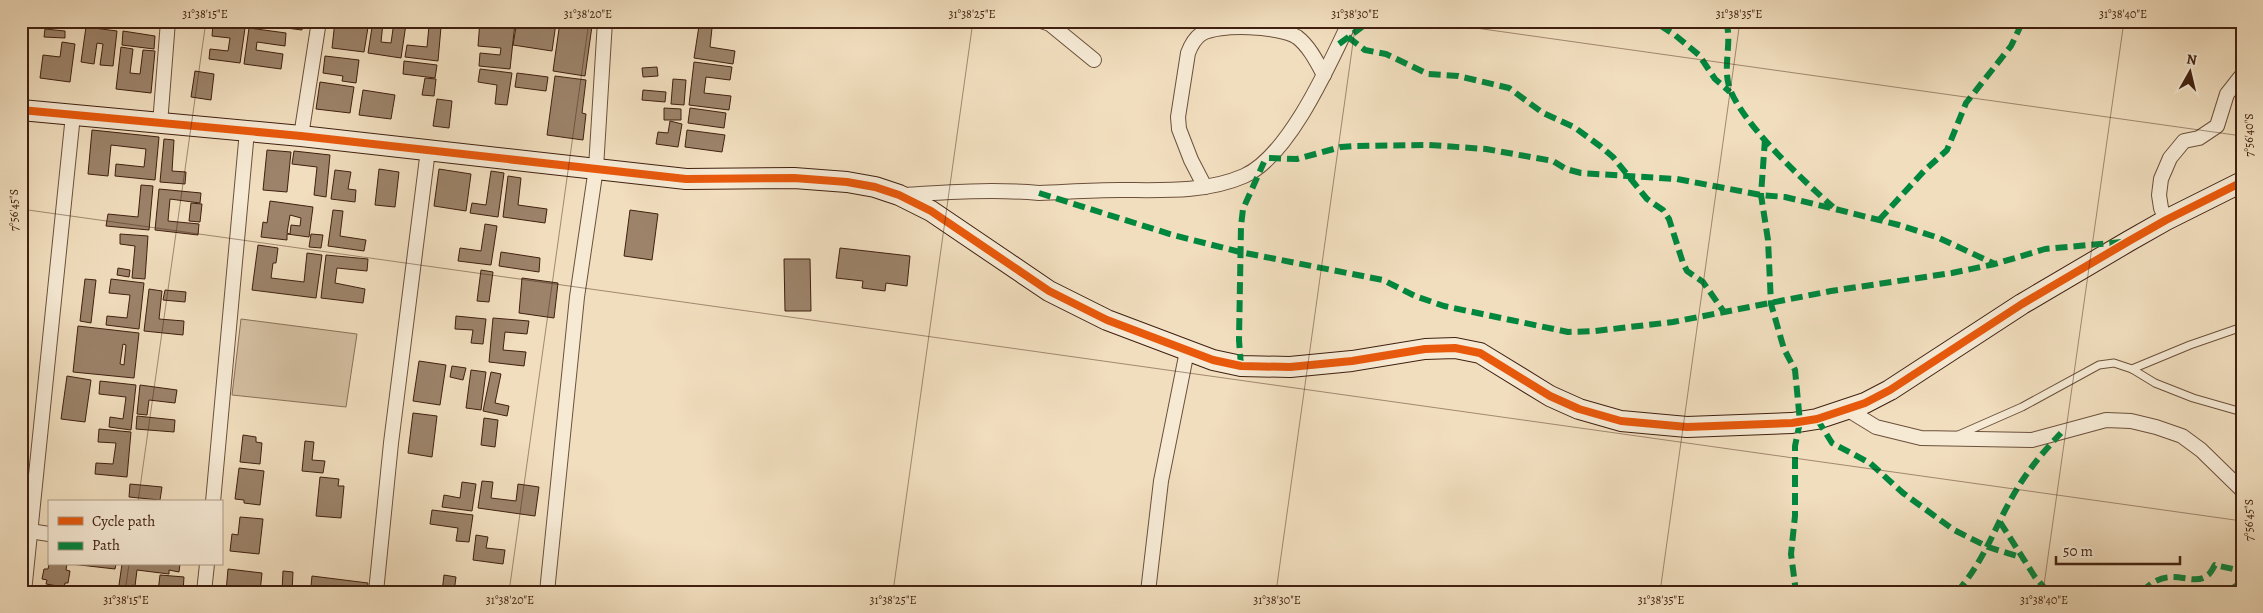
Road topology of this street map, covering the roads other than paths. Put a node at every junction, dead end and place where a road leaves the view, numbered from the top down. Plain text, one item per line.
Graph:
1 (168, 21) edge
2 (320, 21) edge
3 (605, 21) edge
4 (1040, 21) edge
5 (1350, 21) edge
6 (1094, 60) dead end
7 (1324, 75) junction
8 (2242, 75) edge
9 (21, 110) edge
10 (73, 115) junction
11 (160, 124) junction
12 (247, 131) junction
13 (301, 136) junction
14 (428, 150) junction
15 (596, 168) junction
16 (2242, 182) edge
17 (1205, 187) junction
18 (900, 195) junction
19 (2166, 220) junction
20 (2242, 327) edge
21 (1187, 351) junction
22 (2132, 369) junction
23 (1845, 408) junction
24 (2242, 412) edge
25 (1949, 439) junction
26 (2242, 490) edge
27 (28, 492) edge
28 (213, 500) edge
29 (30, 531) junction
30 (48, 534) edge
31 (207, 566) edge
32 (24, 592) edge
33 (204, 592) edge
34 (376, 592) edge
35 (547, 592) edge
36 (1148, 592) edge

1 - 11 street
2 - 13 street
3 - 15 street
4 - 6 street
5 - 7 street
7 - 17 street
7 - 17 street
8 - 19 street
9 - 10 street
10 - 11 street
10 - 27 street
11 - 12 street
12 - 13 street
12 - 28 street
13 - 14 street
14 - 15 street
14 - 34 street
15 - 18 street
15 - 35 street
16 - 19 street
17 - 18 street
18 - 21 street
19 - 23 street
20 - 22 lane
21 - 23 street
21 - 36 street
22 - 24 lane
22 - 25 lane
23 - 25 street
25 - 26 street
27 - 29 street
29 - 30 street
29 - 32 street
31 - 33 street

